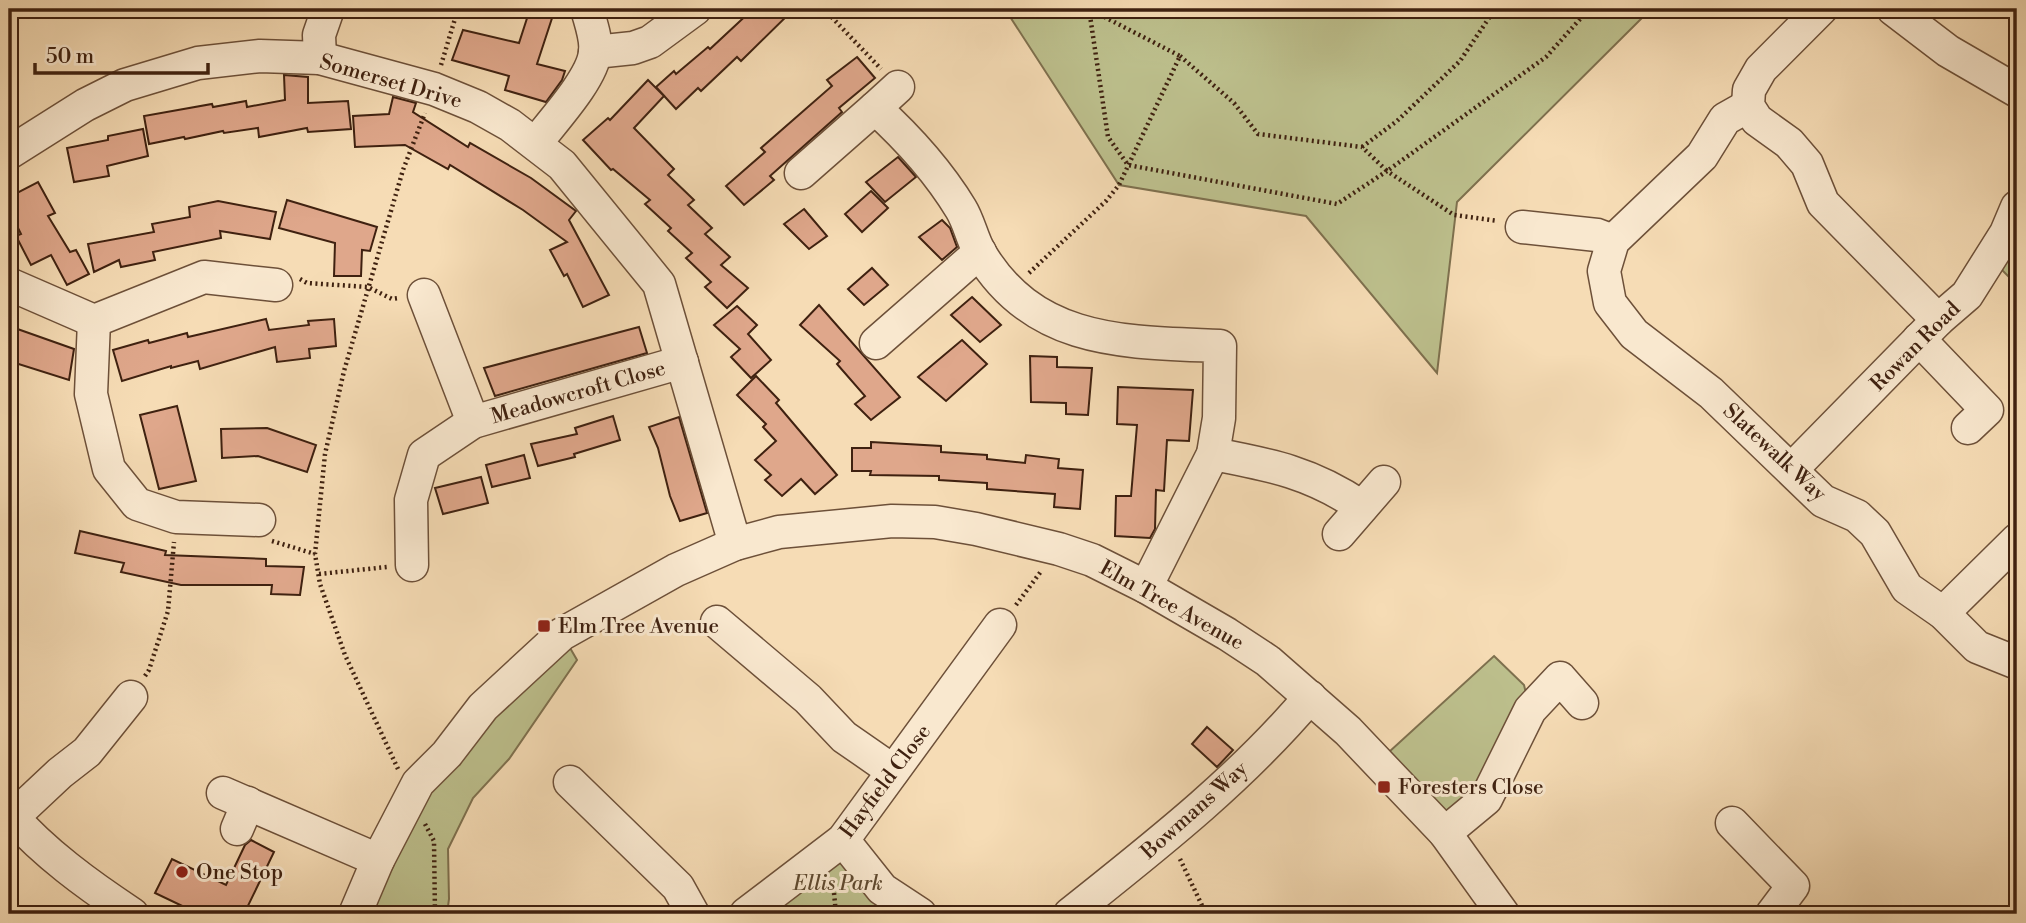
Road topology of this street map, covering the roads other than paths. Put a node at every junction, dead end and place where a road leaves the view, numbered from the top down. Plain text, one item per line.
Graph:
1 (328, 9) edge
2 (587, 9) edge
3 (695, 9) edge
4 (1821, 9) edge
5 (1893, 9) edge
6 (595, 52) junction
7 (320, 58) junction
8 (898, 87) road end
9 (2017, 91) edge
10 (1748, 106) junction
11 (875, 108) junction
12 (536, 143) junction
13 (9, 153) edge
14 (801, 173) dead end
15 (2014, 226) edge
16 (1522, 227) road end
17 (1613, 241) junction
18 (980, 252) junction
19 (9, 284) edge
20 (276, 285) road end
21 (424, 295) road end
22 (94, 321) junction
23 (1928, 330) junction
24 (876, 343) dead end
25 (682, 362) junction
26 (473, 422) junction
27 (1968, 428) dead end
28 (1213, 454) junction
29 (1793, 470) junction
30 (1384, 482) dead end
31 (1362, 507) junction
32 (259, 520) road end
33 (1339, 534) dead end
34 (2017, 540) edge
35 (735, 544) junction
36 (412, 565) road end
37 (1146, 587) junction
38 (1943, 613) junction
39 (717, 622) dead end
40 (1000, 625) road end
41 (2017, 663) edge
42 (131, 697) road end
43 (1310, 697) junction
44 (1582, 703) dead end
45 (893, 771) junction
46 (570, 782) dead end
47 (236, 809) dead end
48 (11, 816) edge
49 (1732, 823) dead end
50 (1445, 833) junction
51 (843, 840) junction
52 (378, 860) junction
53 (132, 914) edge
54 (355, 914) edge
55 (693, 914) edge
56 (746, 914) edge
57 (920, 914) edge
58 (1070, 914) edge
59 (1503, 914) edge
60 (1772, 914) edge

1 - 7 street
2 - 6 street
3 - 6 street
4 - 10 street
5 - 9 street
6 - 12 street
7 - 12 street, Somerset Drive
7 - 13 street, Somerset Drive
8 - 11 street
10 - 17 street
10 - 23 street
11 - 14 street
11 - 18 street
12 - 25 street, Somerset Drive
15 - 23 street, Rowan Road
16 - 17 street
17 - 29 street, Slatewalk Way
18 - 24 street
18 - 28 street
19 - 22 street
20 - 22 street
21 - 26 street, Meadowcroft Close
22 - 32 street
23 - 27 street
23 - 29 street, Rowan Road
25 - 26 street, Meadowcroft Close
25 - 35 street, Somerset Drive
26 - 36 street, Meadowcroft Close
28 - 31 street
28 - 37 street
29 - 38 street, Slatewalk Way
30 - 31 street
31 - 33 street
34 - 38 street
35 - 37 street, Elm Tree Avenue
35 - 52 street, Elm Tree Avenue
37 - 43 street, Elm Tree Avenue
38 - 41 street, Slatewalk Way
39 - 45 street
40 - 45 street, Hayfield Close
42 - 48 street
43 - 50 street, Elm Tree Avenue
43 - 58 street, Bowmans Way
44 - 50 street
45 - 51 street, Hayfield Close
46 - 55 street
47 - 52 street
48 - 53 street
49 - 60 street
50 - 59 street, Elm Tree Avenue
51 - 56 street, Hayfield Close
51 - 57 street
52 - 54 street, Elm Tree Avenue

